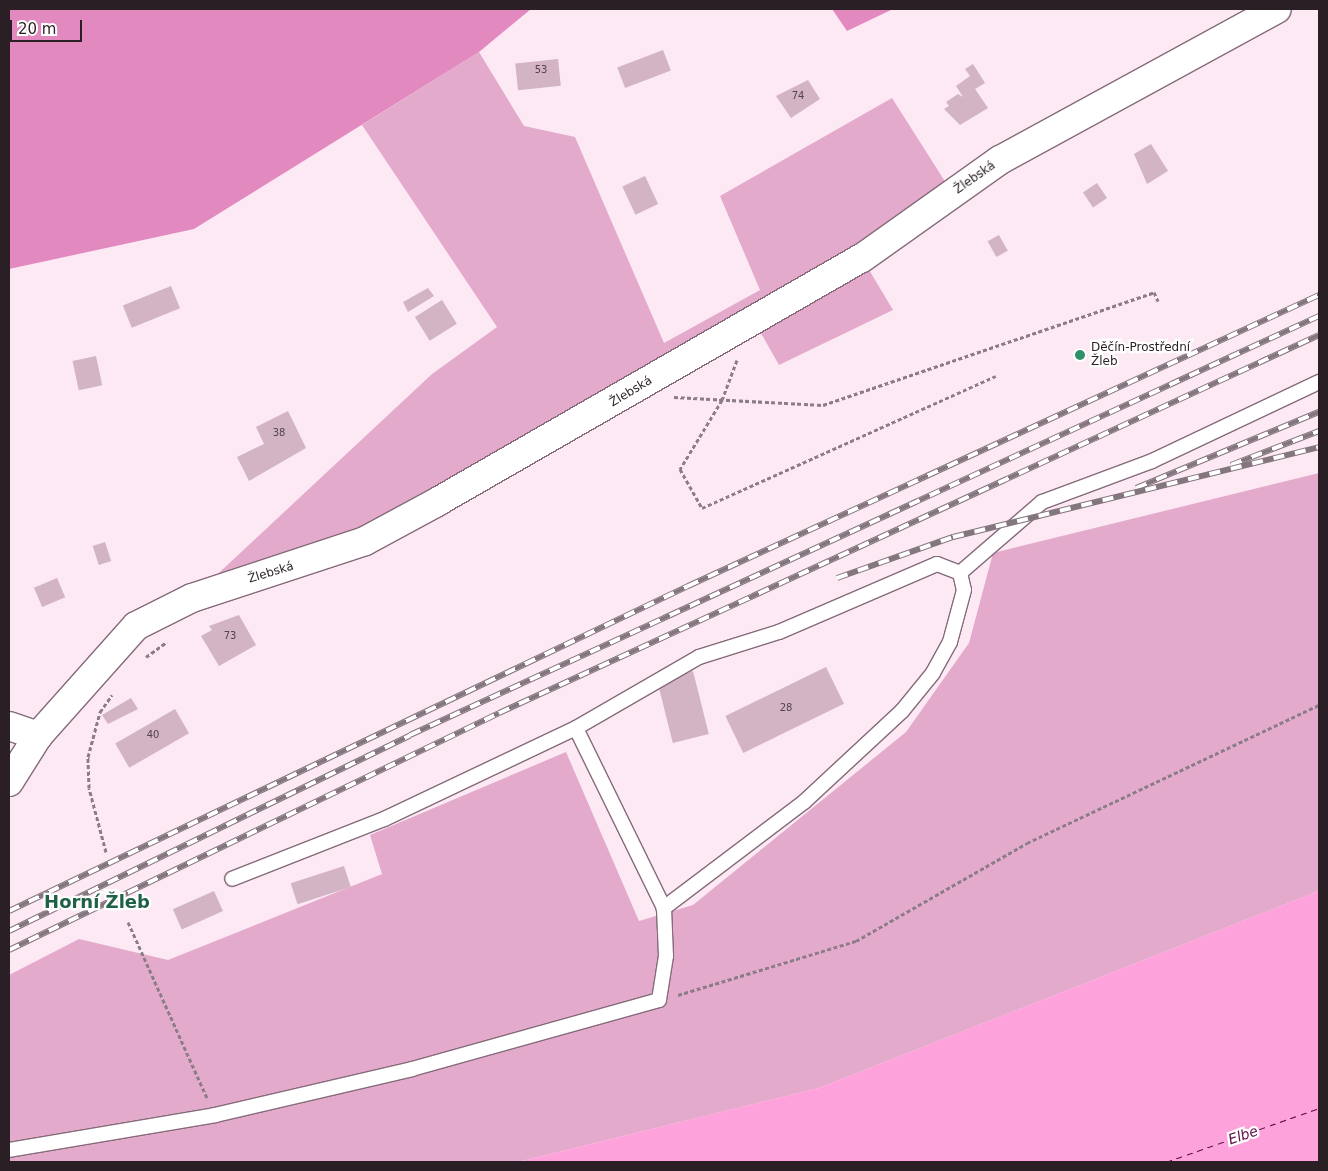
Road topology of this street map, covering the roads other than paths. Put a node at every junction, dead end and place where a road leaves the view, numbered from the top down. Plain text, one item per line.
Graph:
1 (1277, 9) edge
2 (1319, 382) edge
3 (960, 573) junction
4 (9, 726) edge
5 (576, 728) junction
6 (38, 736) junction
7 (9, 782) edge
8 (232, 879) dead end
9 (664, 908) junction
10 (9, 1150) edge

1 - 6 street, Žlebská
2 - 3 lane
3 - 5 lane
3 - 9 lane
4 - 6 street
5 - 8 lane
5 - 9 lane
6 - 7 street, Žlebská
9 - 10 lane

